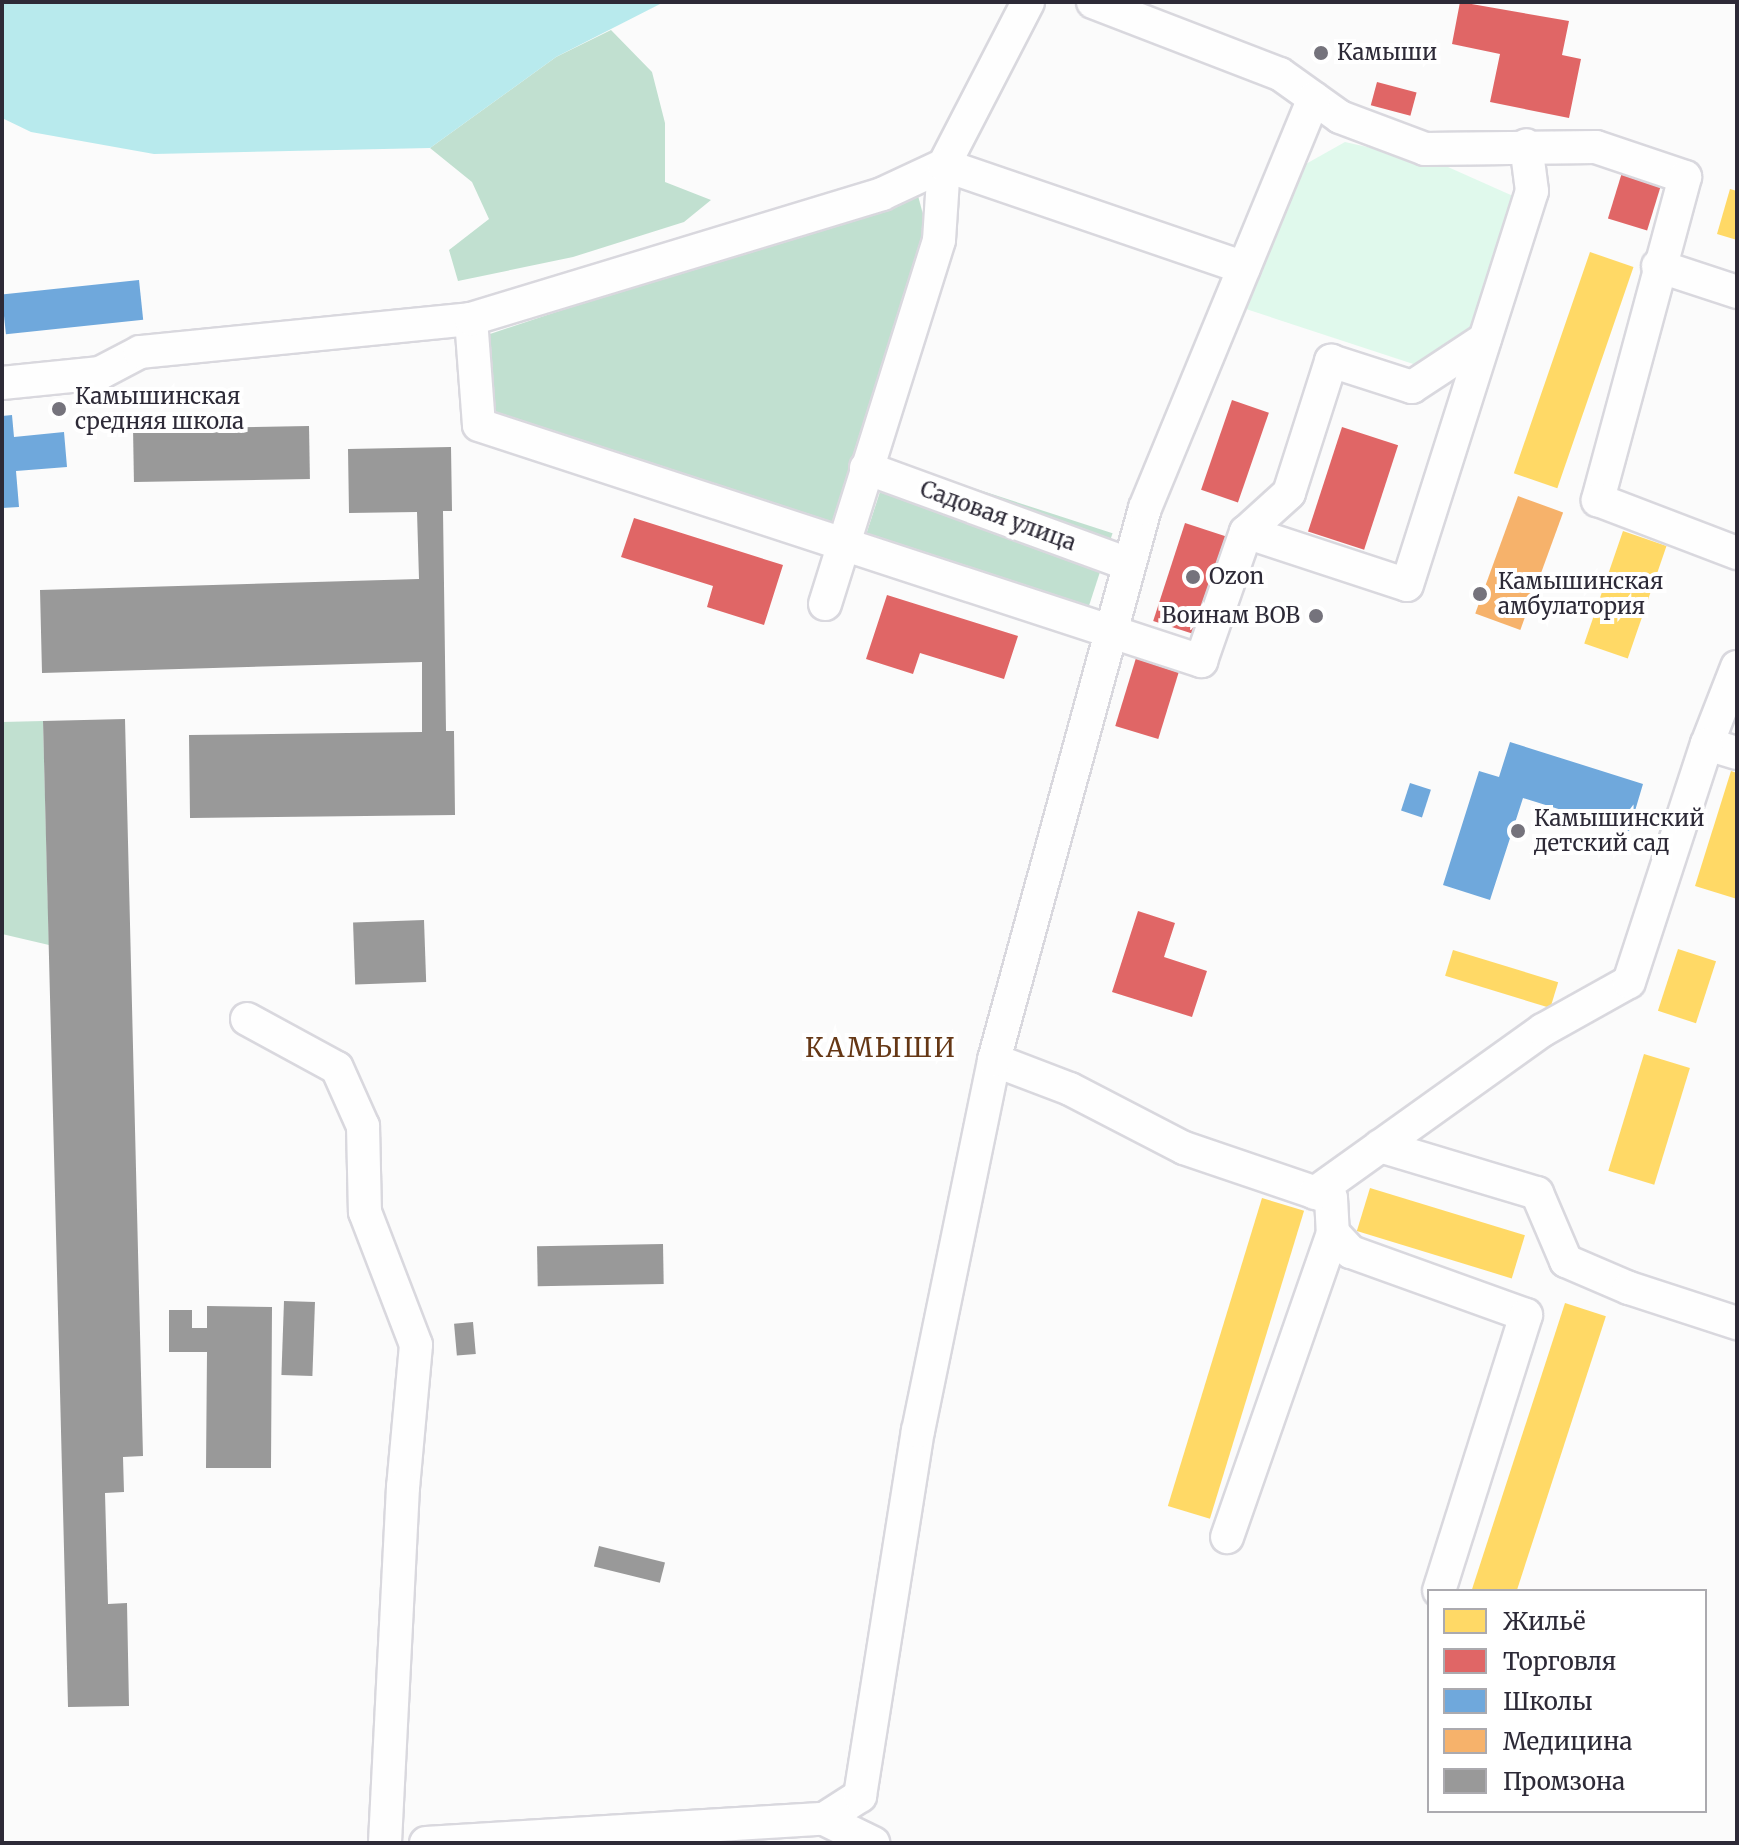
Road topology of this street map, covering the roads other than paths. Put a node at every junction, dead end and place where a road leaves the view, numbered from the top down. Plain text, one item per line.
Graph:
1 (1028, 2) edge
2 (1093, 2) edge
3 (1314, 98) junction
4 (1526, 145) junction
5 (944, 165) junction
6 (1658, 266) junction
7 (1244, 268) junction
8 (1737, 292) edge
9 (471, 319) junction
10 (1485, 339) junction
11 (2, 383) edge
12 (866, 468) junction
13 (1246, 532) junction
14 (841, 547) junction
15 (1737, 553) edge
16 (1129, 564) junction
17 (825, 604) dead end
18 (1111, 633) junction
19 (1737, 667) edge
20 (1722, 748) edge
21 (247, 1019) dead end
22 (994, 1060) junction
23 (1380, 1146) junction
24 (1315, 1193) junction
25 (1333, 1233) junction
26 (1737, 1323) edge
27 (1227, 1537) dead end
28 (1440, 1589) edge
29 (824, 1819) junction
30 (385, 1843) edge
31 (426, 1843) edge
32 (873, 1843) edge

1 - 5 street
2 - 3 street
3 - 4 street
3 - 7 street
4 - 6 street
4 - 10 street
5 - 7 street
5 - 9 street
5 - 12 street
6 - 8 street
6 - 15 street
7 - 16 street
9 - 11 street
9 - 14 street
10 - 13 street
10 - 13 street
12 - 14 street
12 - 16 street, Садовая улица
13 - 18 street
14 - 17 street
14 - 18 street
16 - 18 street
18 - 22 street
19 - 20 street
20 - 23 street
21 - 30 street
22 - 24 street
22 - 29 street
23 - 24 street
23 - 26 street
24 - 25 street
25 - 27 street
25 - 28 street
29 - 31 street
29 - 32 street

